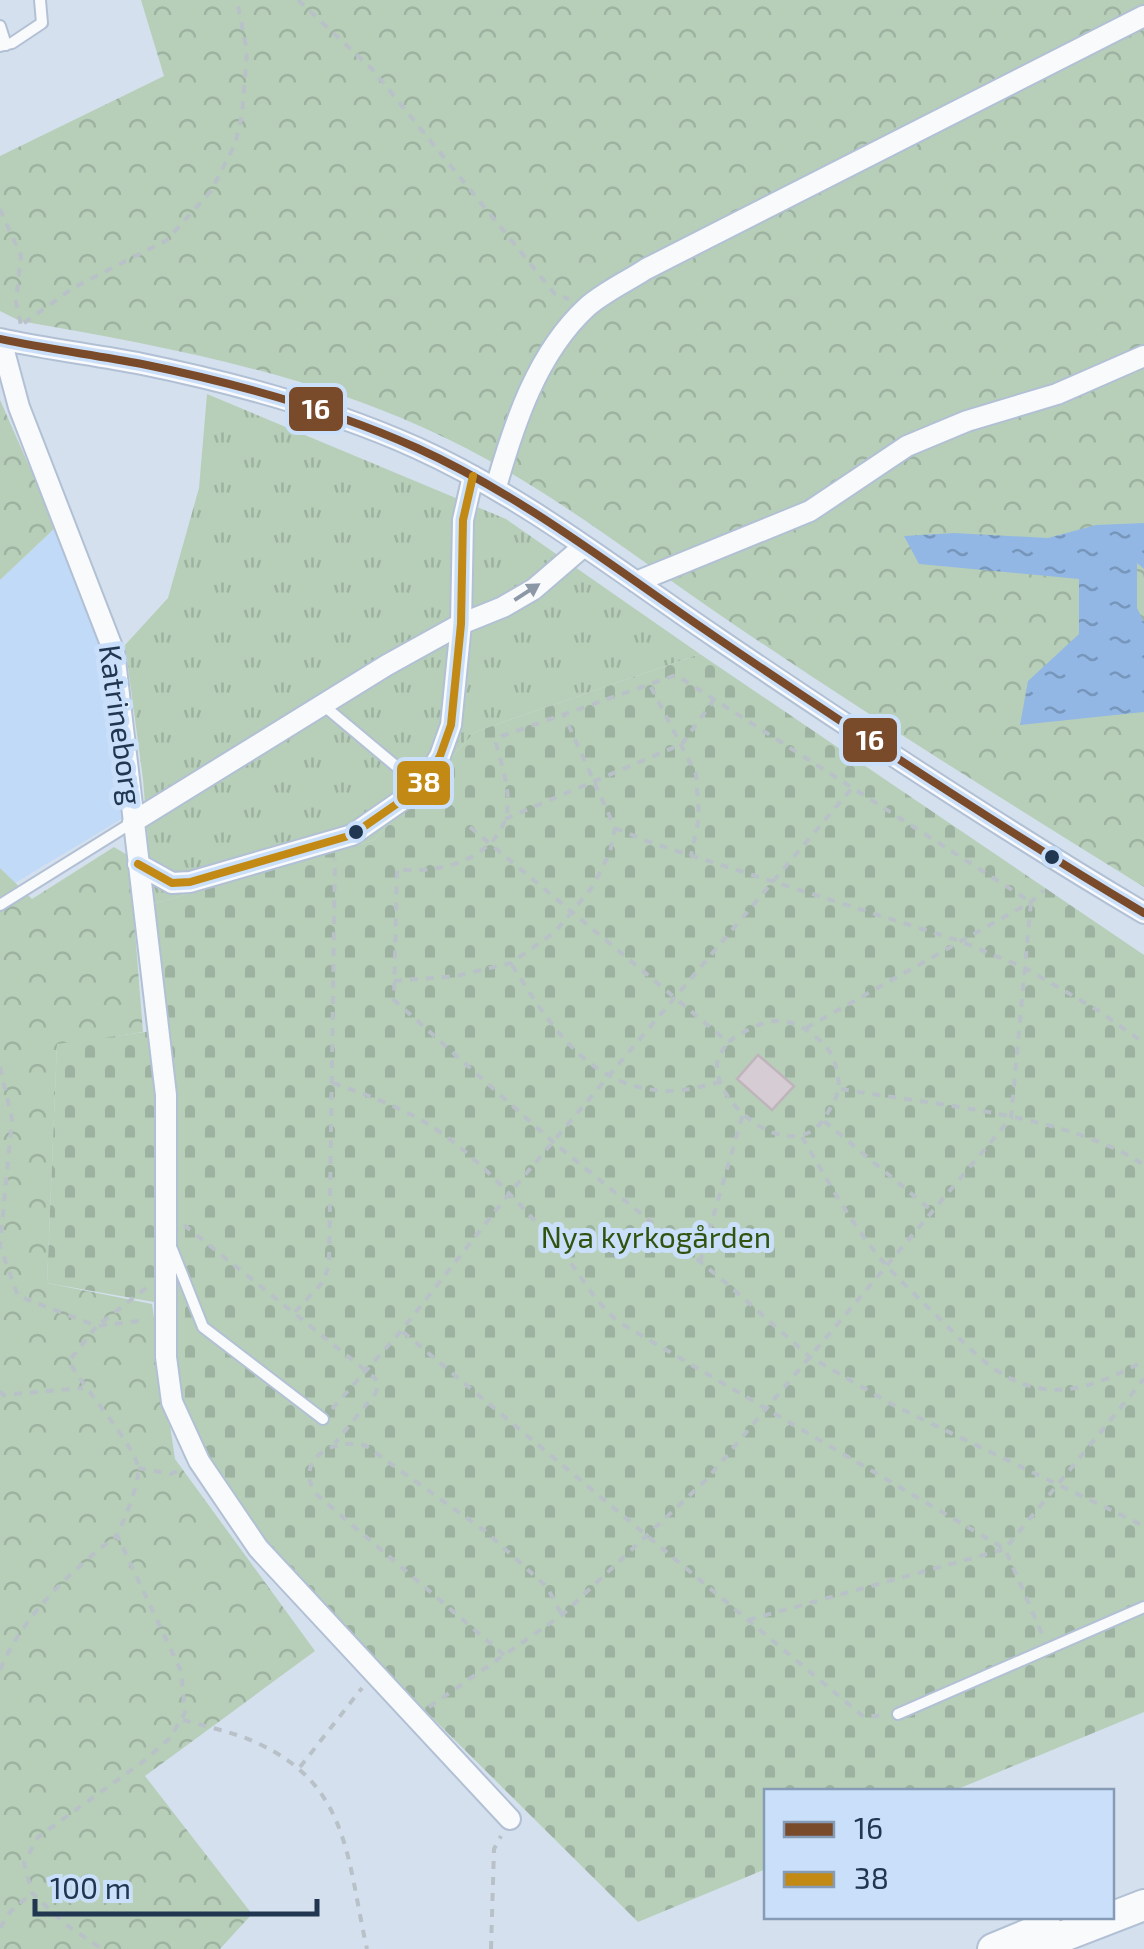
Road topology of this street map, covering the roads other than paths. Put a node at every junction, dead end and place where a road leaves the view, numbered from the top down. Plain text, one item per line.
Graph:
1 (40, 0) edge
2 (1144, 16) edge
3 (0, 26) edge
4 (3, 45) edge
5 (1, 340) edge
6 (1144, 356) edge
7 (474, 476) junction
8 (496, 487) junction
9 (584, 546) junction
10 (636, 582) junction
11 (461, 624) junction
12 (323, 704) junction
13 (422, 788) junction
14 (134, 822) junction
15 (138, 864) junction
16 (0, 905) edge
17 (1144, 913) edge
18 (166, 1234) junction
19 (323, 1420) road end
20 (1144, 1607) edge
21 (898, 1714) road end
22 (510, 1820) road end
23 (1144, 1887) edge
24 (1114, 1899) edge
25 (1144, 1904) edge
26 (1114, 1916) edge
27 (1065, 1919) edge
28 (1106, 1919) edge
29 (993, 1949) edge
30 (1030, 1949) edge

1 - 4 lane
2 - 8 street
3 - 4 lane
5 - 7 street
5 - 14 street, Katrineborg
6 - 10 street
7 - 8 street
7 - 11 street
8 - 9 street
9 - 10 street
11 -> 9 street
10 - 17 street
11 - 12 street
11 - 13 street
12 - 13 lane
12 - 14 street
13 - 15 street
14 - 15 street, Katrineborg
14 - 16 lane
15 - 18 street, Katrineborg
18 - 19 lane
18 - 22 street, Katrineborg
20 - 21 lane
23 - 24 main road
25 - 26 main road
27 - 29 main road
28 - 30 main road

